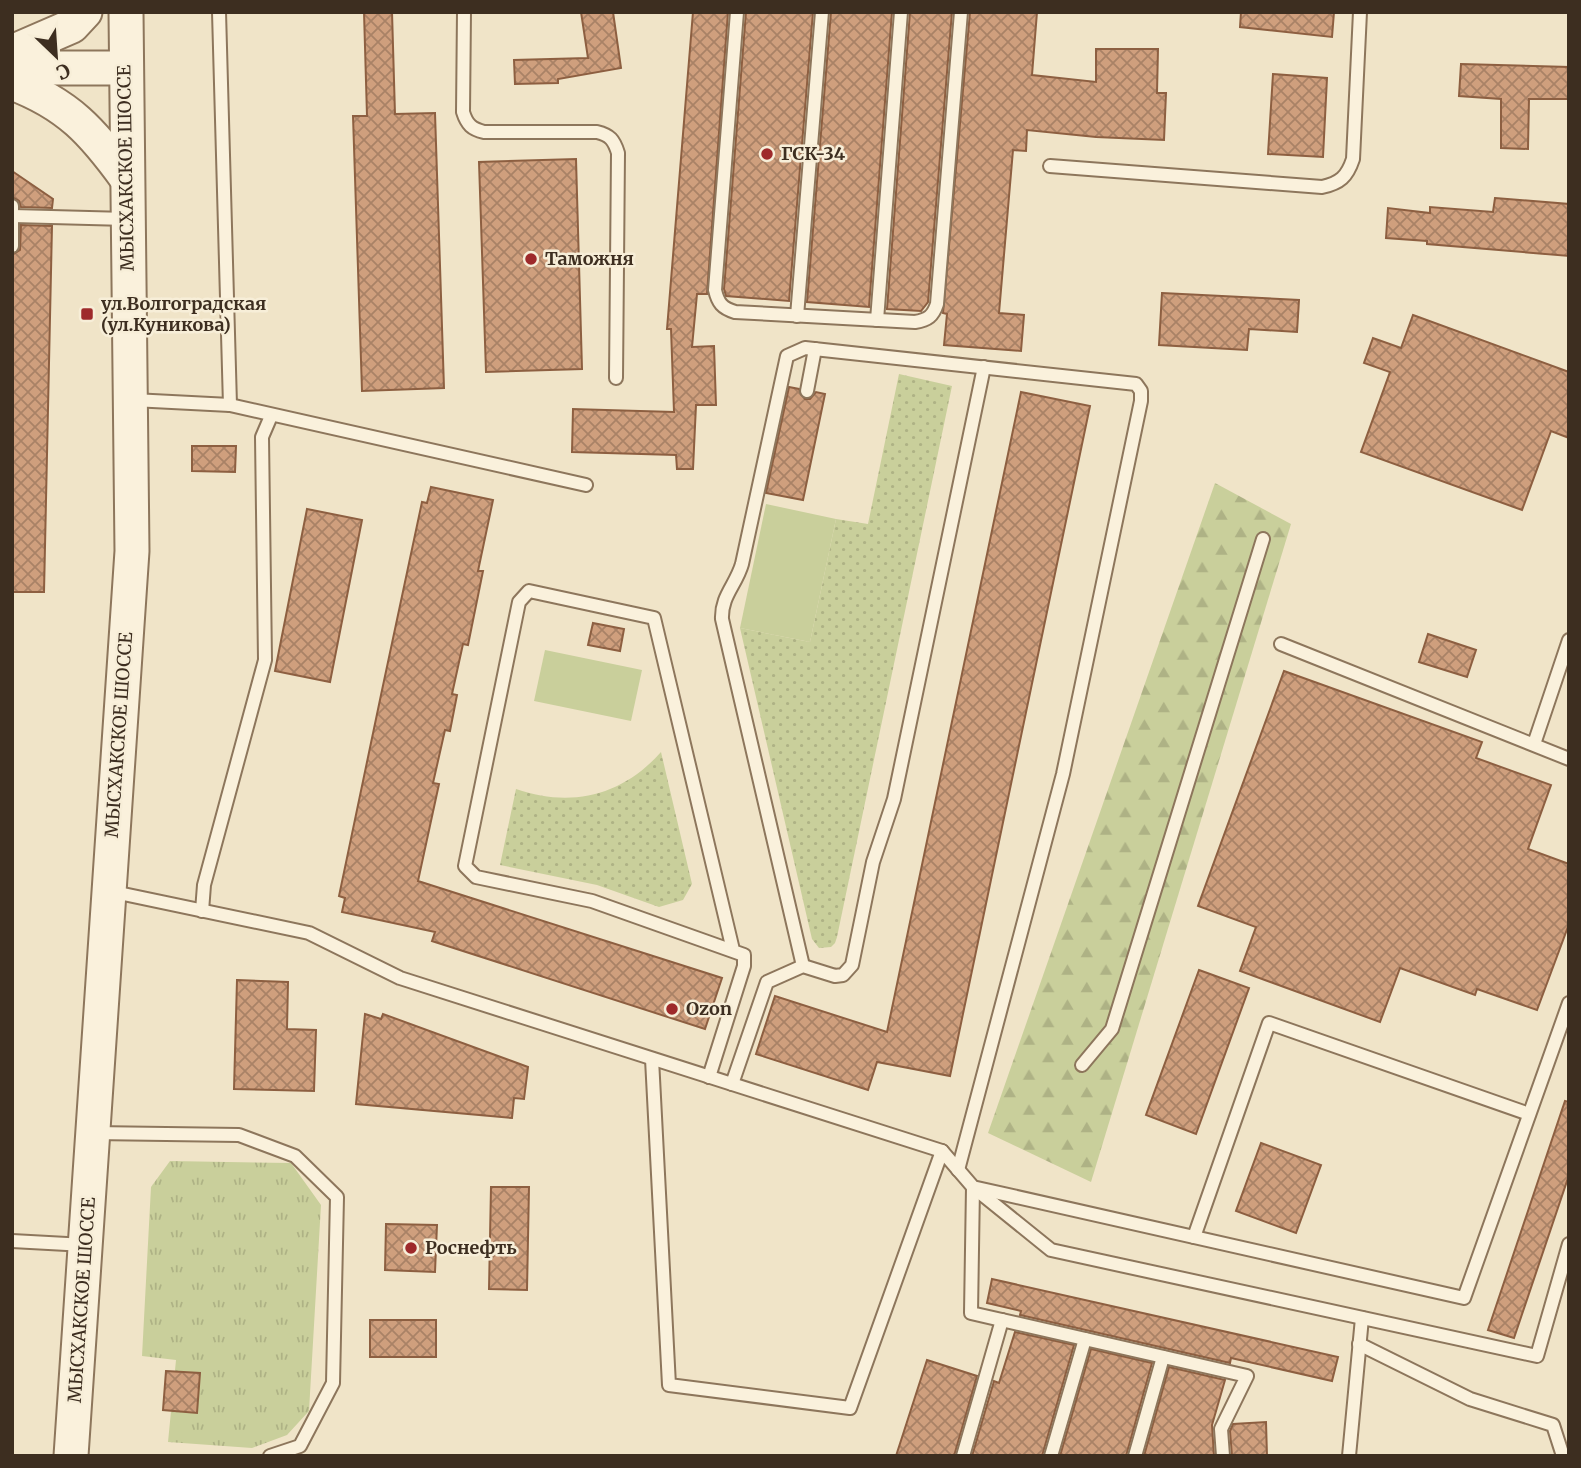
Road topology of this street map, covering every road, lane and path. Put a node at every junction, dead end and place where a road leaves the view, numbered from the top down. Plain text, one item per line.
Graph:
1 (85, 12) edge
2 (126, 12) edge
3 (219, 12) edge
4 (464, 12) edge
5 (737, 12) edge
6 (822, 12) edge
7 (901, 12) edge
8 (961, 12) edge
9 (1360, 12) edge
10 (12, 52) edge
11 (12, 68) edge
12 (125, 68) junction
13 (12, 83) edge
14 (1050, 166) dead end
15 (127, 179) junction
16 (12, 206) edge
17 (13, 216) edge
18 (127, 219) junction
19 (12, 246) edge
20 (797, 316) junction
21 (877, 320) junction
22 (816, 349) junction
23 (984, 367) junction
24 (617, 378) dead end
25 (807, 391) dead end
26 (129, 400) junction
27 (230, 405) junction
28 (271, 415) junction
29 (586, 485) dead end
30 (1263, 539) dead end
31 (1569, 640) edge
32 (1281, 644) dead end
33 (1534, 744) junction
34 (1569, 759) edge
35 (109, 891) junction
36 (202, 911) junction
37 (733, 950) junction
38 (803, 966) junction
39 (1569, 1003) edge
40 (652, 1059) junction
41 (1082, 1065) dead end
42 (709, 1077) junction
43 (732, 1084) junction
44 (1529, 1114) junction
45 (93, 1133) junction
46 (942, 1152) junction
47 (958, 1170) junction
48 (973, 1187) junction
49 (1194, 1237) junction
50 (12, 1241) edge
51 (1569, 1244) edge
52 (85, 1245) junction
53 (1362, 1318) junction
54 (1002, 1320) junction
55 (1085, 1339) junction
56 (1359, 1344) junction
57 (1163, 1357) junction
58 (71, 1456) edge
59 (270, 1456) edge
60 (963, 1456) edge
61 (1051, 1456) edge
62 (1135, 1456) edge
63 (1223, 1456) edge
64 (1349, 1456) edge
65 (1563, 1456) edge

1 - 10 street
2 - 12 street, МЫСХАКСКОЕ ШОССЕ
3 - 27 lane
4 - 24 lane
5 - 20 lane
6 - 20 lane
7 - 21 lane
8 - 21 lane
9 - 14 lane
11 - 12 street
12 - 15 street, МЫСХАКСКОЕ ШОССЕ
13 - 15 street
15 - 18 street, МЫСХАКСКОЕ ШОССЕ
16 - 17 lane
17 - 18 lane
17 - 19 lane
18 - 26 street, МЫСХАКСКОЕ ШОССЕ
20 - 21 lane
22 - 23 lane
22 - 25 lane
22 - 38 lane
23 - 38 lane
23 - 47 lane
26 - 27 lane
26 - 35 street, МЫСХАКСКОЕ ШОССЕ
27 - 28 lane
28 - 29 lane
28 - 36 lane
30 - 41 lane
31 - 33 lane
32 - 33 lane
33 - 34 lane
35 - 36 lane
35 - 45 street, МЫСХАКСКОЕ ШОССЕ
36 - 40 lane
37 - 37 lane
37 - 42 lane
38 - 43 lane
39 - 44 lane
40 - 42 lane
40 - 46 lane
42 - 43 lane
43 - 46 lane
44 - 49 lane
44 - 49 lane
45 - 52 street, МЫСХАКСКОЕ ШОССЕ
45 - 59 lane
46 - 47 lane
47 - 48 lane
48 - 49 lane
48 - 53 lane
48 - 54 lane
50 - 52 lane
51 - 53 lane
52 - 58 street, МЫСХАКСКОЕ ШОССЕ
53 - 56 lane
54 - 55 lane
54 - 60 lane
55 - 57 lane
55 - 61 lane
56 - 64 lane
56 - 65 lane
57 - 62 lane
57 - 63 lane

